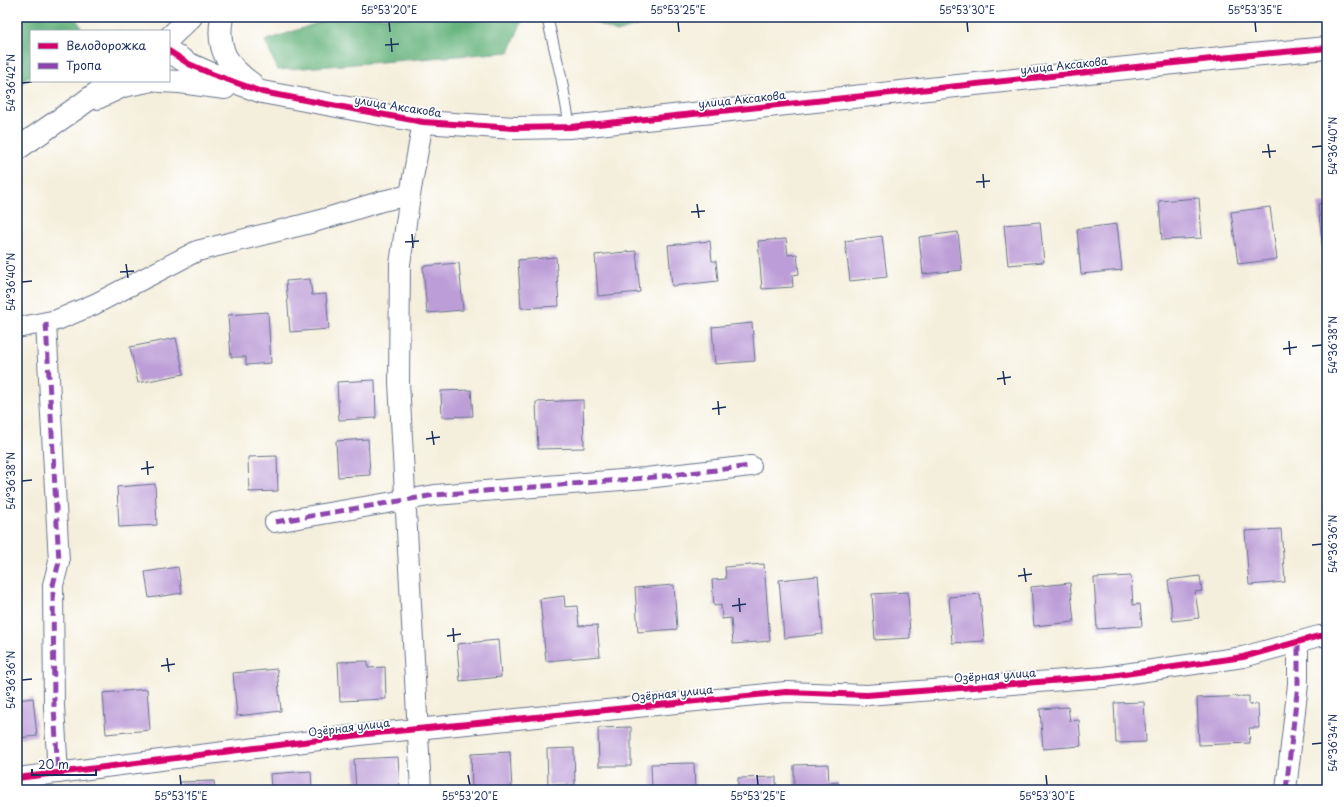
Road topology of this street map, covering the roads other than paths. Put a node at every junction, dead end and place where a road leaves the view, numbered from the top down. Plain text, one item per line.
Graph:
1 (191, 17) edge
2 (222, 17) edge
3 (547, 17) edge
4 (170, 37) edge
5 (1327, 48) edge
6 (170, 52) edge
7 (112, 82) edge
8 (143, 82) edge
9 (170, 82) edge
10 (262, 92) junction
11 (78, 107) junction
12 (423, 122) junction
13 (570, 127) junction
14 (17, 149) edge
15 (410, 195) junction
16 (46, 323) junction
17 (17, 328) edge
18 (751, 466) dead end
19 (406, 500) junction
20 (275, 522) dead end
21 (1327, 636) edge
22 (1298, 642) junction
23 (418, 729) junction
24 (58, 773) junction
25 (17, 778) edge
26 (421, 790) edge
27 (1286, 790) edge

1 - 4 street
2 - 10 street
3 - 13 lane
5 - 13 street, улица Аксакова
6 - 10 street, улица Аксакова
7 - 11 street
8 - 11 street
9 - 10 street
10 - 12 street, улица Аксакова
11 - 14 street
12 - 13 street, улица Аксакова
12 - 15 street
15 - 16 street
15 - 19 street
16 - 17 street
16 - 24 street
18 - 19 street
19 - 20 street
19 - 23 street
21 - 22 street, Озёрная улица
22 - 23 street, Озёрная улица
22 - 27 street
23 - 24 street, Озёрная улица
23 - 26 street
24 - 25 street, Озёрная улица

